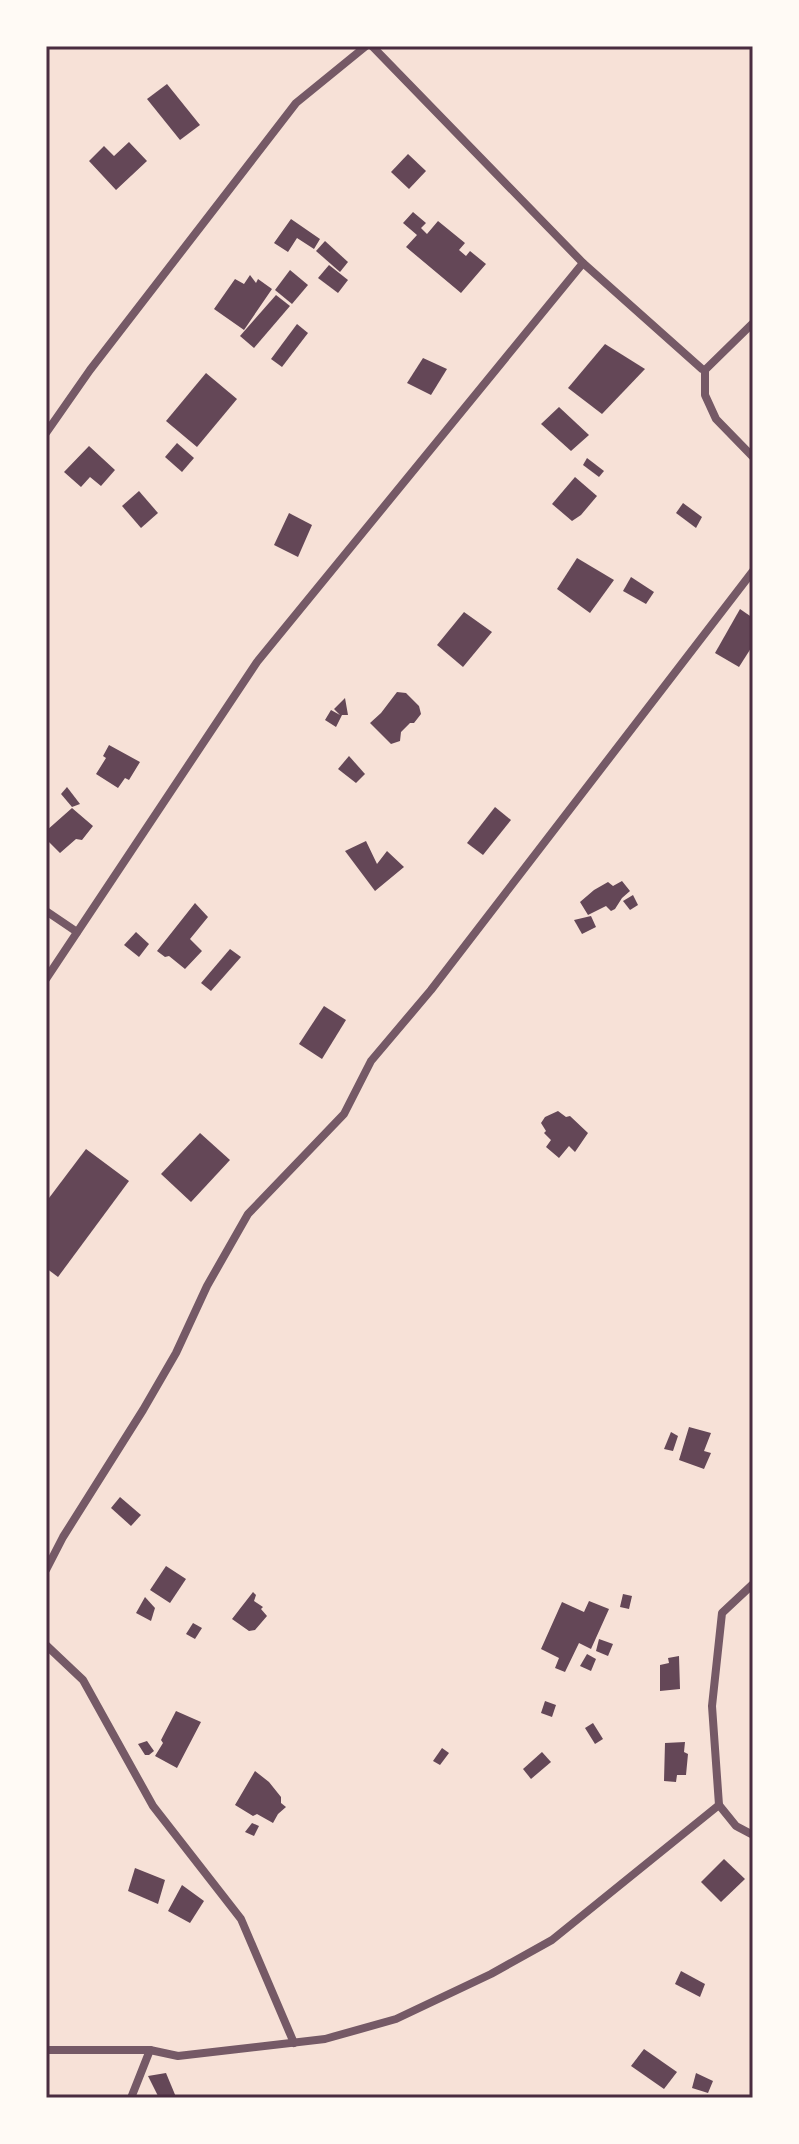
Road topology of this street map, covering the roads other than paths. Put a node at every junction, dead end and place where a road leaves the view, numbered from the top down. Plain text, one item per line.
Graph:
1 (369, 46) edge
2 (583, 263) junction
3 (753, 323) edge
4 (705, 370) junction
5 (46, 433) edge
6 (753, 457) edge
7 (753, 571) edge
8 (46, 911) edge
9 (77, 932) junction
10 (46, 979) edge
11 (46, 1570) edge
12 (753, 1584) edge
13 (46, 1645) edge
14 (719, 1805) junction
15 (753, 1835) edge
16 (294, 2043) junction
17 (46, 2050) edge
18 (150, 2050) junction
19 (131, 2098) edge

1 - 2 street
1 - 5 street
2 - 4 street
2 - 9 street
3 - 4 street
4 - 6 street
7 - 11 street
8 - 9 street
9 - 10 street
12 - 14 street
13 - 16 street
14 - 15 street
14 - 16 street
16 - 18 street
17 - 18 street
18 - 19 street

